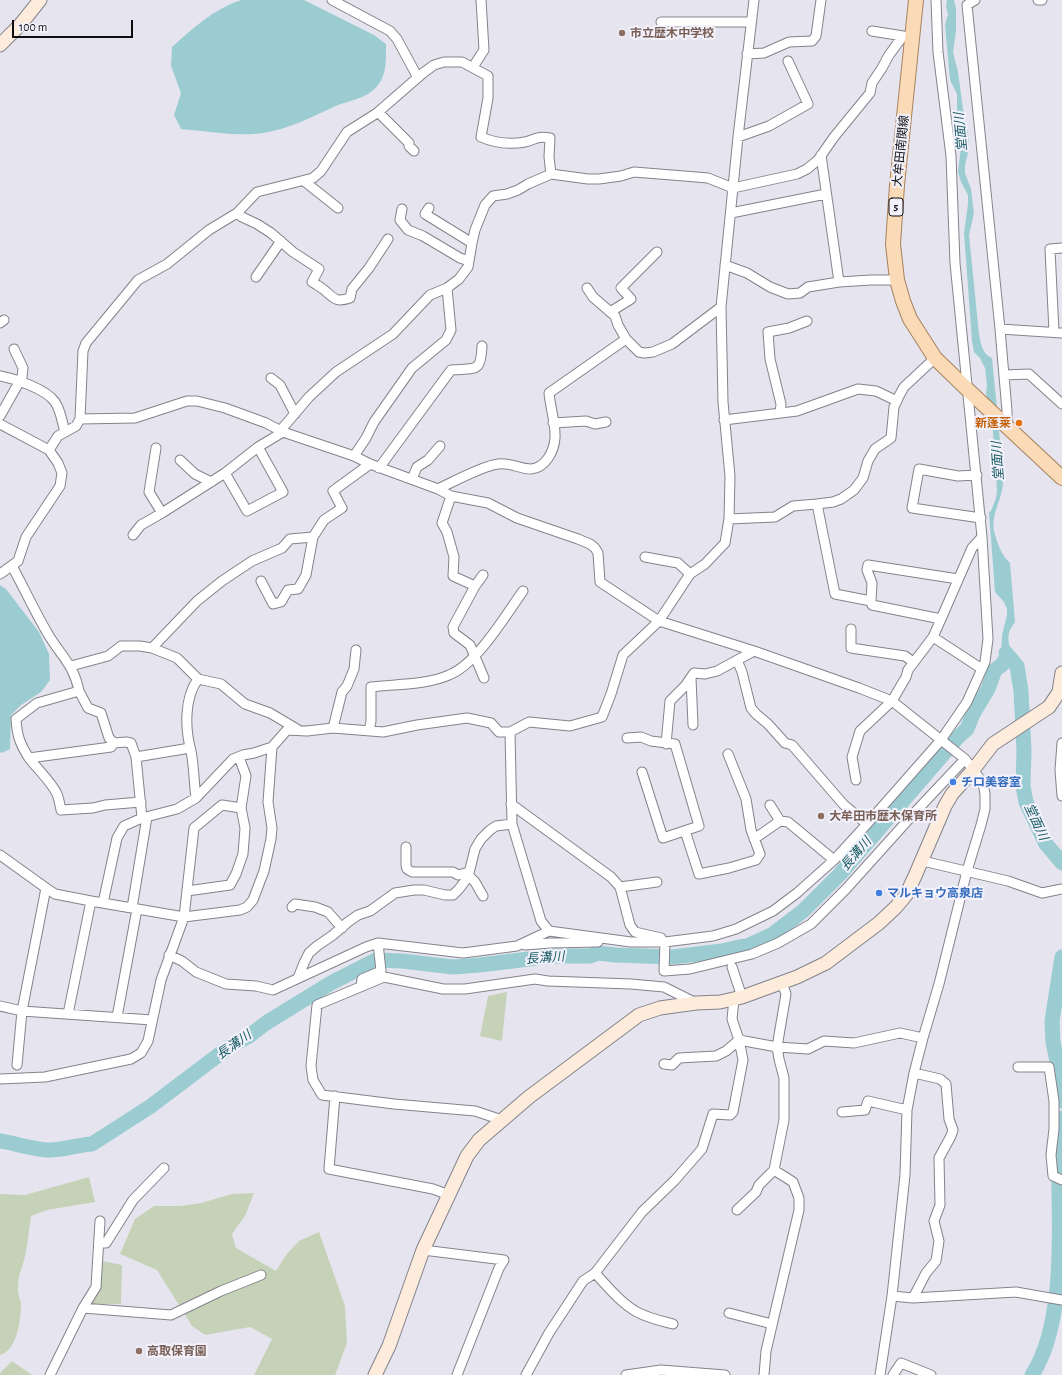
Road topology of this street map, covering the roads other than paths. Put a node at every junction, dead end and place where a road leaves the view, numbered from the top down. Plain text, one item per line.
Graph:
1 (40, 0) edge
2 (332, 0) edge
3 (481, 0) edge
4 (754, 0) edge
5 (821, 0) edge
6 (916, 0) edge
7 (936, 0) edge
8 (975, 0) edge
9 (1038, 0) edge
10 (1042, 0) edge
11 (661, 22) dead end
12 (751, 22) junction
13 (872, 31) dead end
14 (908, 36) junction
15 (0, 45) edge
16 (747, 54) junction
17 (788, 61) dead end
18 (473, 67) junction
19 (418, 76) junction
20 (378, 112) junction
21 (738, 137) junction
22 (414, 151) dead end
23 (821, 155) junction
24 (551, 174) junction
25 (304, 180) junction
26 (733, 188) junction
27 (826, 194) junction
28 (338, 208) dead end
29 (429, 208) dead end
30 (402, 209) dead end
31 (237, 213) junction
32 (731, 213) junction
33 (388, 239) dead end
34 (281, 241) junction
35 (472, 243) junction
36 (1062, 248) edge
37 (657, 252) dead end
38 (469, 261) junction
39 (725, 265) junction
40 (256, 276) dead end
41 (897, 280) junction
42 (839, 282) junction
43 (447, 288) junction
44 (587, 288) dead end
45 (1052, 289) junction
46 (1062, 289) edge
47 (721, 307) junction
48 (610, 312) junction
49 (806, 321) dead end
50 (1000, 329) junction
51 (1058, 333) edge
52 (626, 339) junction
53 (482, 346) dead end
54 (14, 349) dead end
55 (935, 358) junction
56 (1004, 375) junction
57 (0, 376) edge
58 (271, 378) dead end
59 (20, 382) junction
60 (969, 391) junction
61 (897, 401) junction
62 (1062, 404) edge
63 (780, 413) junction
64 (295, 414) junction
65 (0, 416) edge
66 (80, 419) junction
67 (724, 420) junction
68 (606, 422) dead end
69 (553, 423) junction
70 (0, 424) edge
71 (1007, 427) junction
72 (65, 432) junction
73 (282, 432) junction
74 (440, 446) dead end
75 (258, 447) junction
76 (156, 448) dead end
77 (49, 450) junction
78 (354, 456) junction
79 (180, 460) dead end
80 (370, 464) junction
81 (379, 468) junction
82 (226, 473) junction
83 (976, 475) junction
84 (1062, 478) edge
85 (412, 479) junction
86 (211, 482) junction
87 (438, 489) junction
88 (451, 496) junction
89 (817, 504) junction
90 (162, 513) junction
91 (981, 518) junction
92 (729, 520) junction
93 (133, 535) dead end
94 (313, 537) junction
95 (982, 537) junction
96 (645, 557) dead end
97 (12, 566) junction
98 (0, 574) edge
99 (690, 574) junction
100 (483, 575) dead end
101 (958, 579) junction
102 (261, 581) dead end
103 (475, 586) junction
104 (523, 591) dead end
105 (871, 601) junction
106 (941, 619) junction
107 (659, 621) junction
108 (851, 630) dead end
109 (933, 637) junction
110 (152, 648) junction
111 (356, 650) dead end
112 (754, 651) junction
113 (475, 657) junction
114 (737, 660) junction
115 (914, 662) junction
116 (71, 666) junction
117 (982, 669) junction
118 (1062, 673) edge
119 (484, 678) dead end
120 (691, 678) junction
121 (198, 679) junction
122 (79, 691) junction
123 (892, 701) junction
124 (693, 725) dead end
125 (333, 728) junction
126 (299, 730) junction
127 (369, 731) junction
128 (510, 732) junction
129 (627, 738) dead end
130 (941, 740) junction
131 (114, 743) junction
132 (1062, 743) edge
133 (666, 744) junction
134 (272, 747) junction
135 (190, 748) junction
136 (1062, 748) edge
137 (728, 754) dead end
138 (136, 757) junction
139 (239, 757) junction
140 (29, 758) junction
141 (965, 759) junction
142 (974, 770) junction
143 (642, 772) dead end
144 (856, 780) dead end
145 (1062, 796) edge
146 (196, 798) junction
147 (141, 802) junction
148 (511, 804) junction
149 (770, 805) dead end
150 (241, 808) junction
151 (145, 817) junction
152 (780, 821) junction
153 (512, 824) junction
154 (867, 824) junction
155 (685, 831) junction
156 (754, 839) junction
157 (406, 847) dead end
158 (0, 855) edge
159 (834, 860) junction
160 (922, 860) junction
161 (967, 871) junction
162 (468, 873) junction
163 (657, 882) dead end
164 (620, 887) junction
165 (46, 888) junction
166 (1062, 889) edge
167 (187, 892) junction
168 (483, 896) dead end
169 (91, 901) junction
170 (103, 903) junction
171 (292, 907) dead end
172 (135, 909) junction
173 (184, 917) junction
174 (342, 928) junction
175 (550, 931) junction
176 (631, 942) junction
177 (665, 942) junction
178 (517, 946) junction
179 (378, 947) junction
180 (169, 955) junction
181 (732, 967) dead end
182 (298, 978) junction
183 (782, 983) junction
184 (360, 987) junction
185 (738, 998) junction
186 (696, 1003) junction
187 (0, 1006) edge
188 (22, 1011) junction
189 (68, 1014) junction
190 (117, 1017) junction
191 (152, 1020) junction
192 (923, 1038) junction
193 (739, 1040) junction
194 (777, 1047) junction
195 (664, 1064) dead end
196 (17, 1065) dead end
197 (1018, 1067) dead end
198 (914, 1073) junction
199 (0, 1079) edge
200 (334, 1096) junction
201 (907, 1110) junction
202 (842, 1112) dead end
203 (502, 1120) junction
204 (164, 1168) dead end
205 (774, 1170) junction
206 (1058, 1178) edge
207 (449, 1195) junction
208 (737, 1210) dead end
209 (100, 1221) dead end
210 (99, 1243) junction
211 (423, 1250) junction
212 (595, 1273) junction
213 (261, 1275) dead end
214 (892, 1296) junction
215 (913, 1298) junction
216 (1062, 1300) edge
217 (83, 1308) junction
218 (729, 1313) dead end
219 (673, 1324) dead end
220 (772, 1324) junction
221 (50, 1375) edge
222 (375, 1375) edge
223 (457, 1375) edge
224 (526, 1375) edge
225 (626, 1375) edge
226 (725, 1375) edge
227 (764, 1375) edge
228 (880, 1375) edge
229 (893, 1375) edge
230 (931, 1375) edge

1 - 15 street
2 - 19 street
3 - 18 street
4 - 12 street
5 - 16 street
6 - 14 main road, 大牟田南関線 / 5
7 - 60 street
8 - 50 street
9 - 10 street
11 - 12 street
12 - 16 street
13 - 14 street
14 - 23 street
14 - 41 main road, 大牟田南関線 / 5
16 - 21 street
17 - 21 street
18 - 19 street
18 - 24 street
19 - 20 street
20 - 22 street
20 - 25 street
21 - 26 street
23 - 26 street
23 - 27 street
24 - 26 street
24 - 35 street
25 - 28 street
25 - 31 street
26 - 32 street
27 - 32 street
27 - 42 street
29 - 35 street
30 - 38 street
31 - 34 street
31 - 66 street
32 - 39 street
33 - 34 street
34 - 40 street
35 - 38 street
36 - 45 street
37 - 48 street
38 - 43 street
39 - 42 street
39 - 47 street
41 - 42 street
41 - 55 main road, 大牟田南関線 / 5
43 - 64 street
43 - 78 street
44 - 48 street
45 - 46 street
45 - 51 street
47 - 52 street
47 - 67 street
48 - 52 street
49 - 63 street
50 - 51 street
50 - 56 street
52 - 69 street
53 - 81 street
54 - 59 street
55 - 60 main road, 大牟田南関線 / 5
55 - 61 street
56 - 62 street
56 - 71 street
57 - 59 street
58 - 64 street
59 - 65 street
59 - 72 street
60 - 71 main road, 大牟田南関線 / 5
60 - 83 street
61 - 63 street
61 - 89 street
63 - 67 street
64 - 73 street
66 - 72 street
66 - 73 street
67 - 92 street
68 - 69 street
69 - 87 street
70 - 77 street
71 - 84 main road, 大牟田南関線 / 5
72 - 77 street
73 - 75 street
73 - 78 street
74 - 85 street
75 - 82 street
75 - 82 street
76 - 90 street
77 - 97 street
78 - 80 street
79 - 86 street
80 - 81 street
80 - 94 street
81 - 85 street
82 - 86 street
83 - 91 street
83 - 91 street
85 - 87 street
86 - 90 street
87 - 88 street
88 - 103 street
88 - 107 street
89 - 92 street
89 - 105 street
90 - 93 street
91 - 95 street
92 - 99 street
94 - 102 street
94 - 110 street
95 - 101 street
95 - 117 street
96 - 99 street
97 - 98 street
97 - 116 street
99 - 107 street
100 - 103 street
101 - 105 street
101 - 106 street
103 - 113 street
104 - 113 street
105 - 106 street
106 - 109 street
107 - 112 street
107 - 128 street
108 - 115 street
109 - 115 street
109 - 117 street
110 - 116 street
110 - 121 street
111 - 125 street
112 - 114 street
112 - 123 street
113 - 119 street
113 - 127 street
114 - 120 street
114 - 154 street
115 - 123 street
116 - 122 street
117 - 130 street
118 - 142 street
120 - 124 street
120 - 133 street
121 - 126 street
121 - 135 street
122 - 131 street
122 - 140 street
123 - 130 street
123 - 144 street
125 - 126 street
125 - 127 street
126 - 134 street
127 - 128 street
128 - 148 street
129 - 133 street
130 - 141 street
130 - 154 street
131 - 138 street
131 - 140 street
132 - 136 street
133 - 155 street
134 - 139 street
134 - 173 street
135 - 138 street
135 - 146 street
136 - 145 street
137 - 156 street
138 - 147 street
139 - 146 street
139 - 150 street
140 - 147 street
141 - 142 street
141 - 177 street
142 - 160 street
142 - 161 street
143 - 155 street
146 - 151 street
147 - 151 street
148 - 153 street
148 - 164 street
149 - 152 street
150 - 167 street
150 - 167 street
151 - 170 street
151 - 172 street
152 - 156 street
152 - 159 street
153 - 162 street
153 - 175 street
154 - 159 street
155 - 156 street
157 - 162 street
158 - 165 street
159 - 177 street
160 - 161 street
160 - 183 street
161 - 166 street
161 - 192 street
162 - 168 street
162 - 174 street
163 - 164 street
164 - 177 street
165 - 169 street
165 - 188 street
167 - 173 street
169 - 170 street
169 - 189 street
170 - 172 street
171 - 174 street
172 - 173 street
172 - 190 street
173 - 180 street
174 - 182 street
175 - 176 street
175 - 178 street
176 - 177 street
176 - 178 street
178 - 179 street
179 - 182 street
179 - 184 street
180 - 182 street
180 - 191 street
181 - 185 street
183 - 185 street
183 - 194 street
184 - 186 street
184 - 200 street
185 - 186 street
185 - 193 street
186 - 203 street
187 - 188 street
188 - 189 street
188 - 196 street
189 - 190 street
190 - 191 street
191 - 199 street
192 - 194 street
192 - 198 street
193 - 194 street
193 - 195 street
193 - 212 street
194 - 205 street
197 - 206 street
198 - 201 street
198 - 215 street
200 - 203 street
200 - 207 street
201 - 202 street
201 - 214 street
203 - 207 street
204 - 210 street
205 - 208 street
205 - 220 street
207 - 211 street
209 - 210 street
210 - 217 street
211 - 222 street
211 - 223 street
212 - 219 street
212 - 224 street
213 - 217 street
214 - 215 street
214 - 228 street
215 - 216 street
217 - 221 street
218 - 220 street
220 - 227 street
225 - 226 street
229 - 230 street

